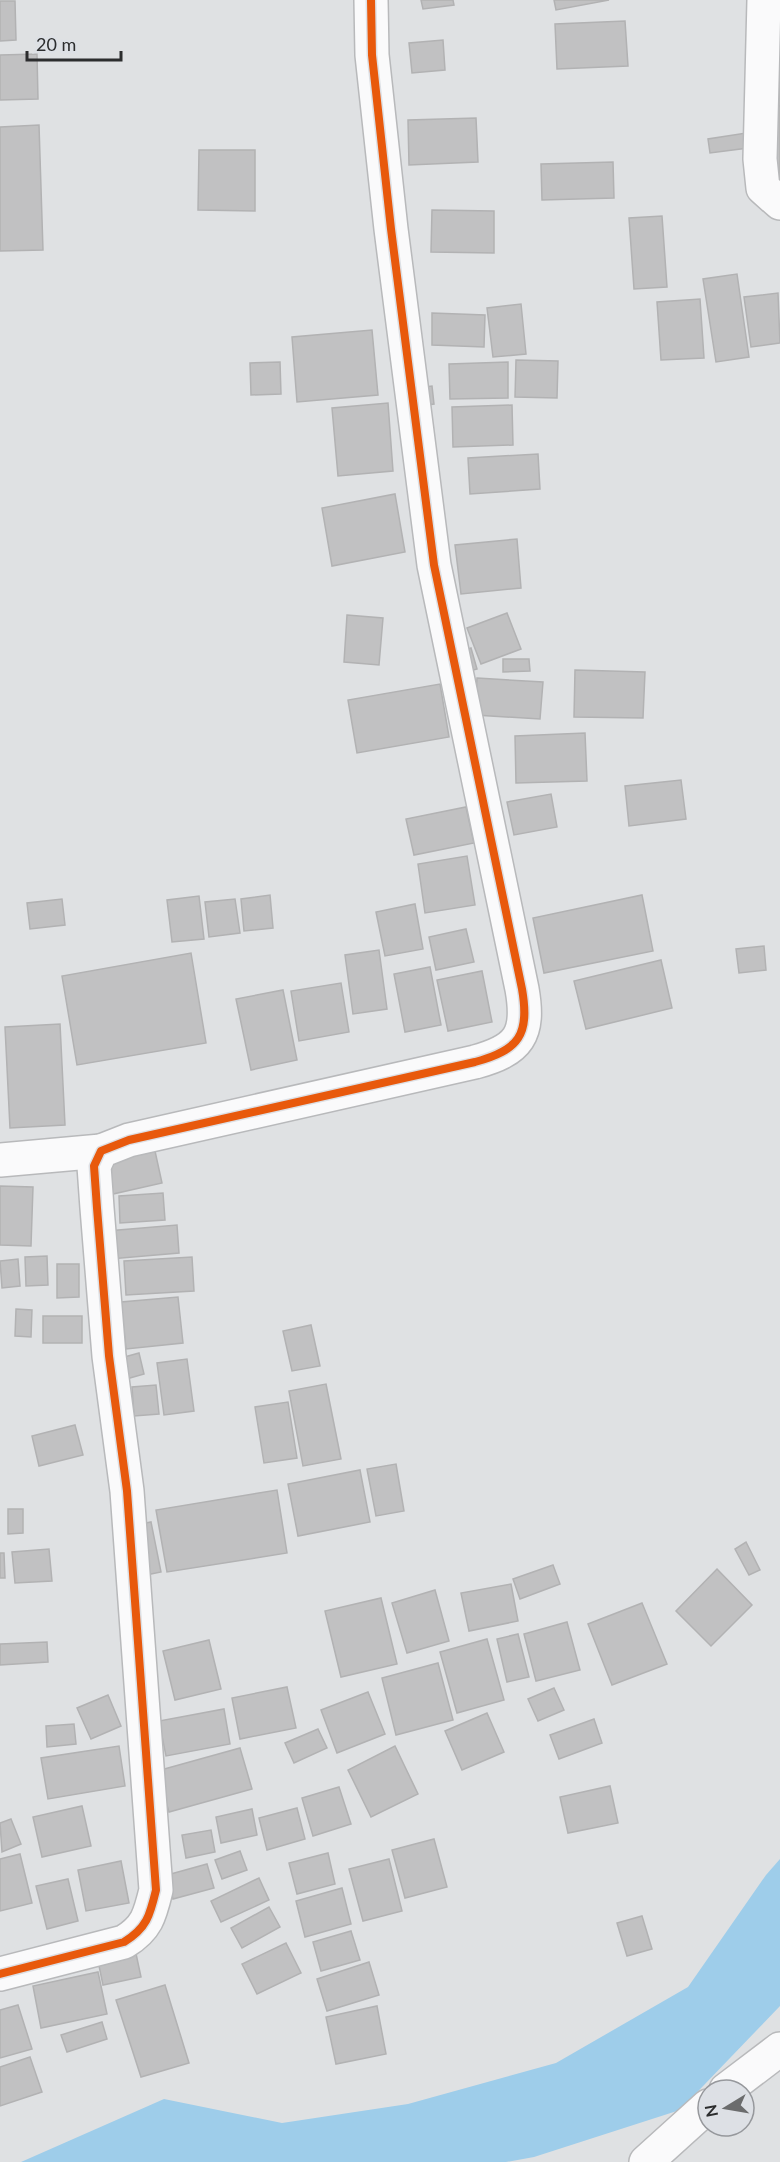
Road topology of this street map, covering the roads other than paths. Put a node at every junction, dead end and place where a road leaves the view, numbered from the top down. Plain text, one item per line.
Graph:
1 (371, 0) edge
2 (764, 0) edge
3 (780, 203) edge
4 (101, 1151) junction
5 (0, 1160) edge
6 (0, 1974) edge
7 (780, 2049) edge
8 (742, 2078) edge
9 (696, 2117) edge
10 (646, 2162) edge

1 - 4 street
2 - 3 street
4 - 5 street
4 - 6 street
7 - 8 street
9 - 10 street

